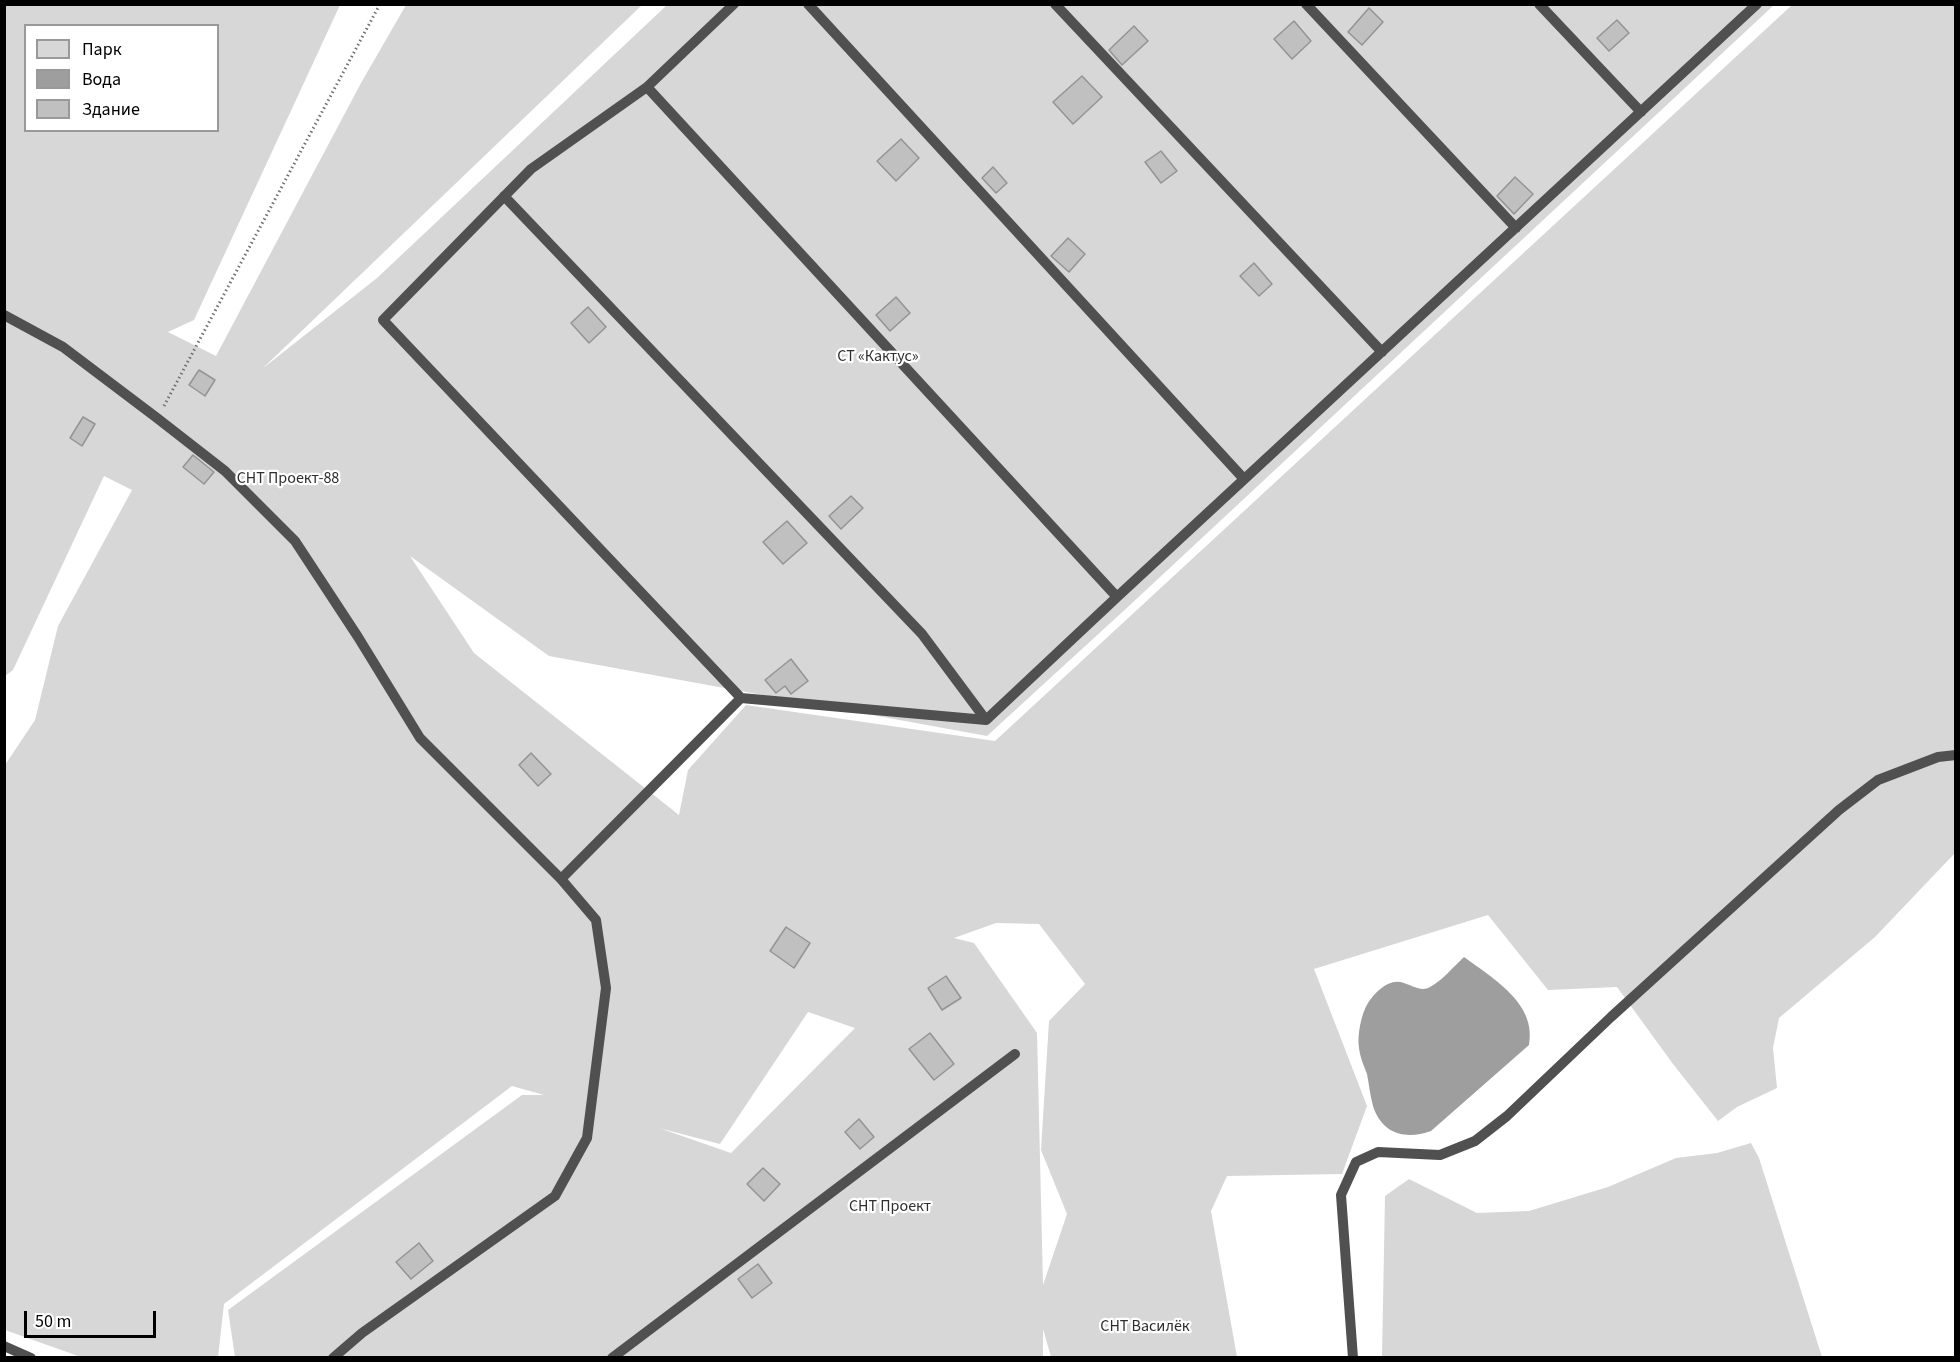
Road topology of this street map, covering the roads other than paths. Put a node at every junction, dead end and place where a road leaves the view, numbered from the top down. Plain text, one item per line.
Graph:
1 (734, 4) edge
2 (808, 4) edge
3 (1055, 4) edge
4 (1306, 4) edge
5 (1539, 4) edge
6 (1757, 4) edge
7 (647, 87) junction
8 (1641, 112) junction
9 (504, 196) junction
10 (1516, 228) junction
11 (4, 315) edge
12 (1382, 352) junction
13 (1244, 478) junction
14 (1117, 597) junction
15 (741, 699) junction
16 (986, 720) junction
17 (1956, 755) edge
18 (561, 879) junction
19 (1015, 1054) dead end
20 (4, 1346) edge
21 (31, 1358) edge
22 (333, 1358) edge
23 (612, 1358) edge
24 (1353, 1358) edge

1 - 7 lane
2 - 13 lane
3 - 12 lane
4 - 10 lane
5 - 8 lane
6 - 8 lane
7 - 9 lane
7 - 14 lane
8 - 10 lane
9 - 15 lane
9 - 16 lane
10 - 12 lane
11 - 18 lane
12 - 13 lane
13 - 14 lane
14 - 16 lane
15 - 16 lane
15 - 18 lane
17 - 24 lane
18 - 22 lane
19 - 23 lane
20 - 21 lane

